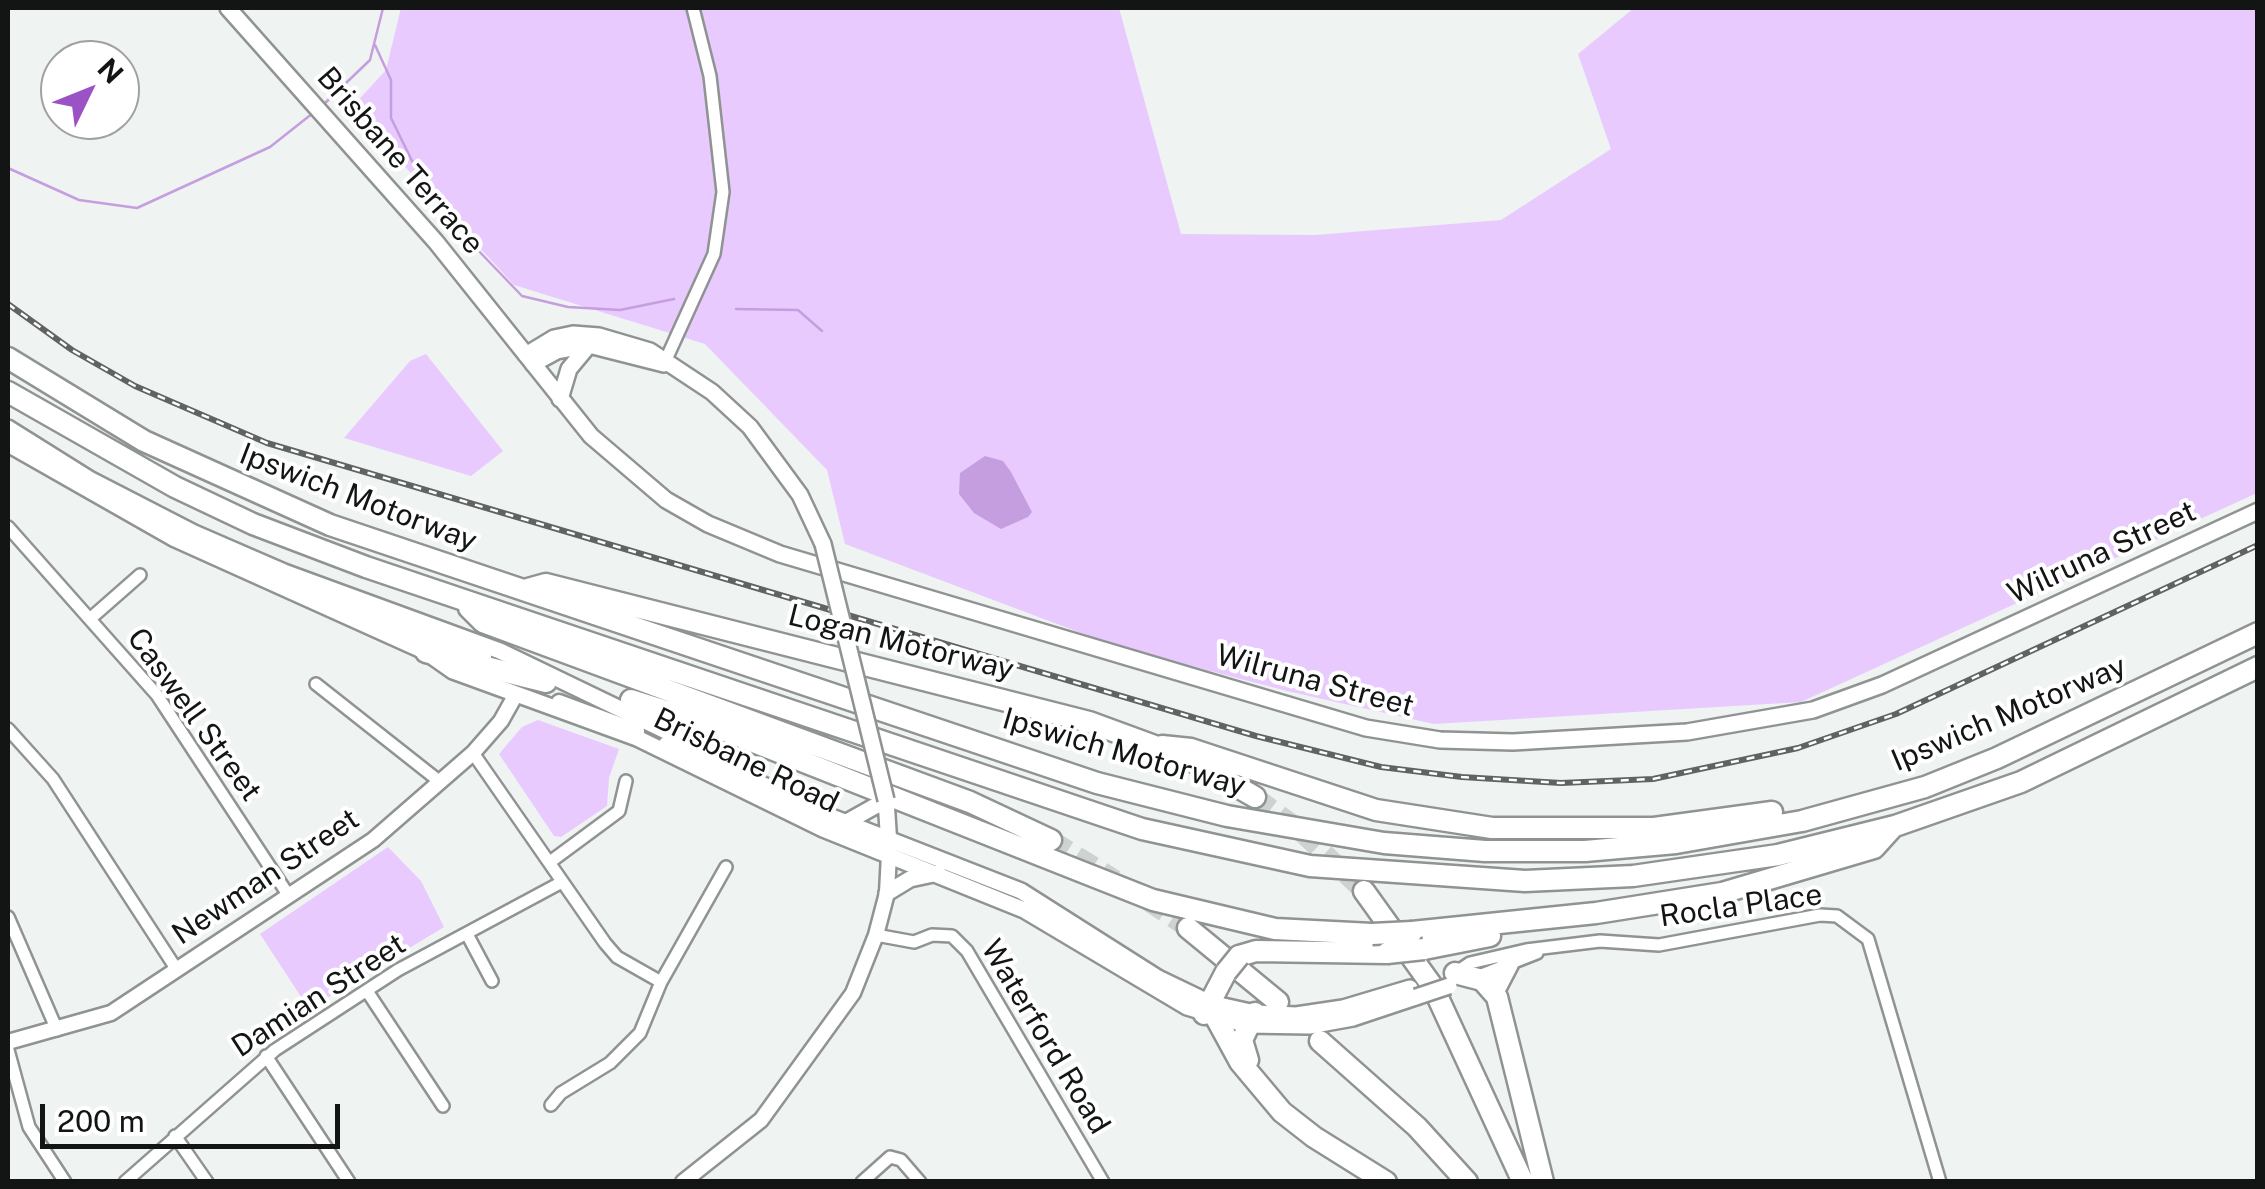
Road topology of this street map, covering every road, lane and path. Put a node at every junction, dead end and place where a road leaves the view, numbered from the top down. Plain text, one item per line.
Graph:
1 (228, 8) edge
2 (693, 8) edge
3 (589, 345) junction
4 (8, 358) edge
5 (529, 360) junction
6 (664, 364) junction
7 (8, 392) edge
8 (560, 399) junction
9 (8, 428) edge
10 (8, 444) edge
11 (2258, 511) edge
12 (8, 526) edge
13 (284, 572) junction
14 (140, 576) dead end
15 (521, 590) junction
16 (460, 600) junction
17 (90, 618) junction
18 (2258, 633) edge
19 (426, 652) junction
20 (2258, 668) edge
21 (506, 674) junction
22 (546, 682) dead end
23 (316, 684) dead end
24 (514, 696) junction
25 (631, 700) dead end
26 (8, 729) edge
27 (1162, 746) junction
28 (473, 753) junction
29 (753, 780) junction
30 (439, 781) junction
31 (626, 781) dead end
32 (1924, 787) junction
33 (1255, 796) tunnel mouth
34 (884, 804) junction
35 (845, 824) junction
36 (1895, 826) junction
37 (1050, 840) tunnel mouth
38 (889, 846) junction
39 (550, 862) junction
40 (726, 867) dead end
41 (938, 873) junction
42 (562, 882) junction
43 (1364, 891) tunnel mouth
44 (886, 893) junction
45 (289, 896) junction
46 (8, 918) edge
47 (1188, 928) tunnel mouth
48 (467, 934) junction
49 (876, 936) junction
50 (1418, 940) junction
51 (1540, 951) junction
52 (1508, 964) junction
53 (176, 970) junction
54 (1456, 978) junction
55 (492, 981) dead end
56 (662, 982) junction
57 (367, 991) junction
58 (1494, 991) junction
59 (1278, 1002) dead end
60 (1210, 1011) junction
61 (1251, 1019) junction
62 (57, 1030) junction
63 (1320, 1041) dead end
64 (8, 1046) edge
65 (266, 1056) junction
66 (1252, 1077) junction
67 (550, 1105) dead end
68 (443, 1106) dead end
69 (175, 1136) junction
70 (65, 1182) edge
71 (126, 1182) edge
72 (207, 1182) edge
73 (349, 1182) edge
74 (682, 1182) edge
75 (862, 1182) edge
76 (920, 1182) edge
77 (1104, 1182) edge
78 (1386, 1182) edge
79 (1467, 1182) edge
80 (1522, 1182) edge
81 (1543, 1182) edge
82 (1940, 1182) edge

1 - 5 main road, Brisbane Terrace
2 - 6 street
3 - 5 main road
3 - 6 main road
3 - 8 main road
4 - 15 highway, Ipswich Motorway
5 - 6 main road
5 - 8 main road, Wilruna Street
6 - 34 main road, bridge
7 - 16 highway, Ipswich Motorway
8 - 11 main road, Wilruna Street
9 - 13 main road, Brisbane Road
10 - 19 main road, Brisbane Road
12 - 17 street, Caswell Street
13 - 21 street
13 - 29 main road, Brisbane Road
14 - 17 street
15 - 27 highway, Logan Motorway
15 - 32 highway, Ipswich Motorway
16 - 36 highway, Ipswich Motorway
16 - 37 highway
17 - 45 street, Caswell Street
18 - 32 highway, Ipswich Motorway
19 - 21 highway
19 - 24 main road, Brisbane Road
20 - 36 highway, Ipswich Motorway
21 - 22 highway
21 - 24 street
23 - 30 street
24 - 28 street, Newman Street
24 - 29 street
24 - 38 main road, Brisbane Road
25 - 50 highway, bridge
26 - 53 street
27 - 32 highway
27 - 33 highway, Logan Motorway
28 - 30 street, Newman Street
28 - 39 street
29 - 35 main road, Brisbane Road
30 - 45 street, Newman Street
31 - 39 street
34 - 35 main road
34 - 38 main road
35 - 38 main road, Brisbane Road
36 - 50 highway
38 - 41 main road, Brisbane Road
38 - 44 street
38 - 60 main road, Brisbane Road
39 - 42 street
40 - 56 street
41 - 44 main road
41 - 60 main road, Brisbane Road
42 - 48 street, Damian Street
42 - 56 street
43 - 80 highway
44 - 49 street
45 - 53 street, Newman Street
46 - 62 street
47 - 59 highway
48 - 55 street
48 - 57 street, Damian Street
49 - 74 street
49 - 77 street, Waterford Road
50 - 60 highway, bridge
51 - 52 street, Rocla Place
51 - 54 street, Rocla Place
51 - 82 street, Rocla Place
52 - 54 street, Rocla Place
52 - 58 highway
53 - 62 street, Newman Street
54 - 58 highway
54 - 61 main road, Brisbane Road
56 - 67 street
57 - 65 street, Damian Street
57 - 68 street
58 - 81 highway
60 - 61 main road, Brisbane Road
60 - 66 highway
61 - 66 highway
62 - 64 street, Newman Street
63 - 79 highway
64 - 70 street
65 - 69 street, Damian Street
65 - 73 street
66 - 78 highway
69 - 71 street, Damian Street
69 - 72 street
75 - 76 street

